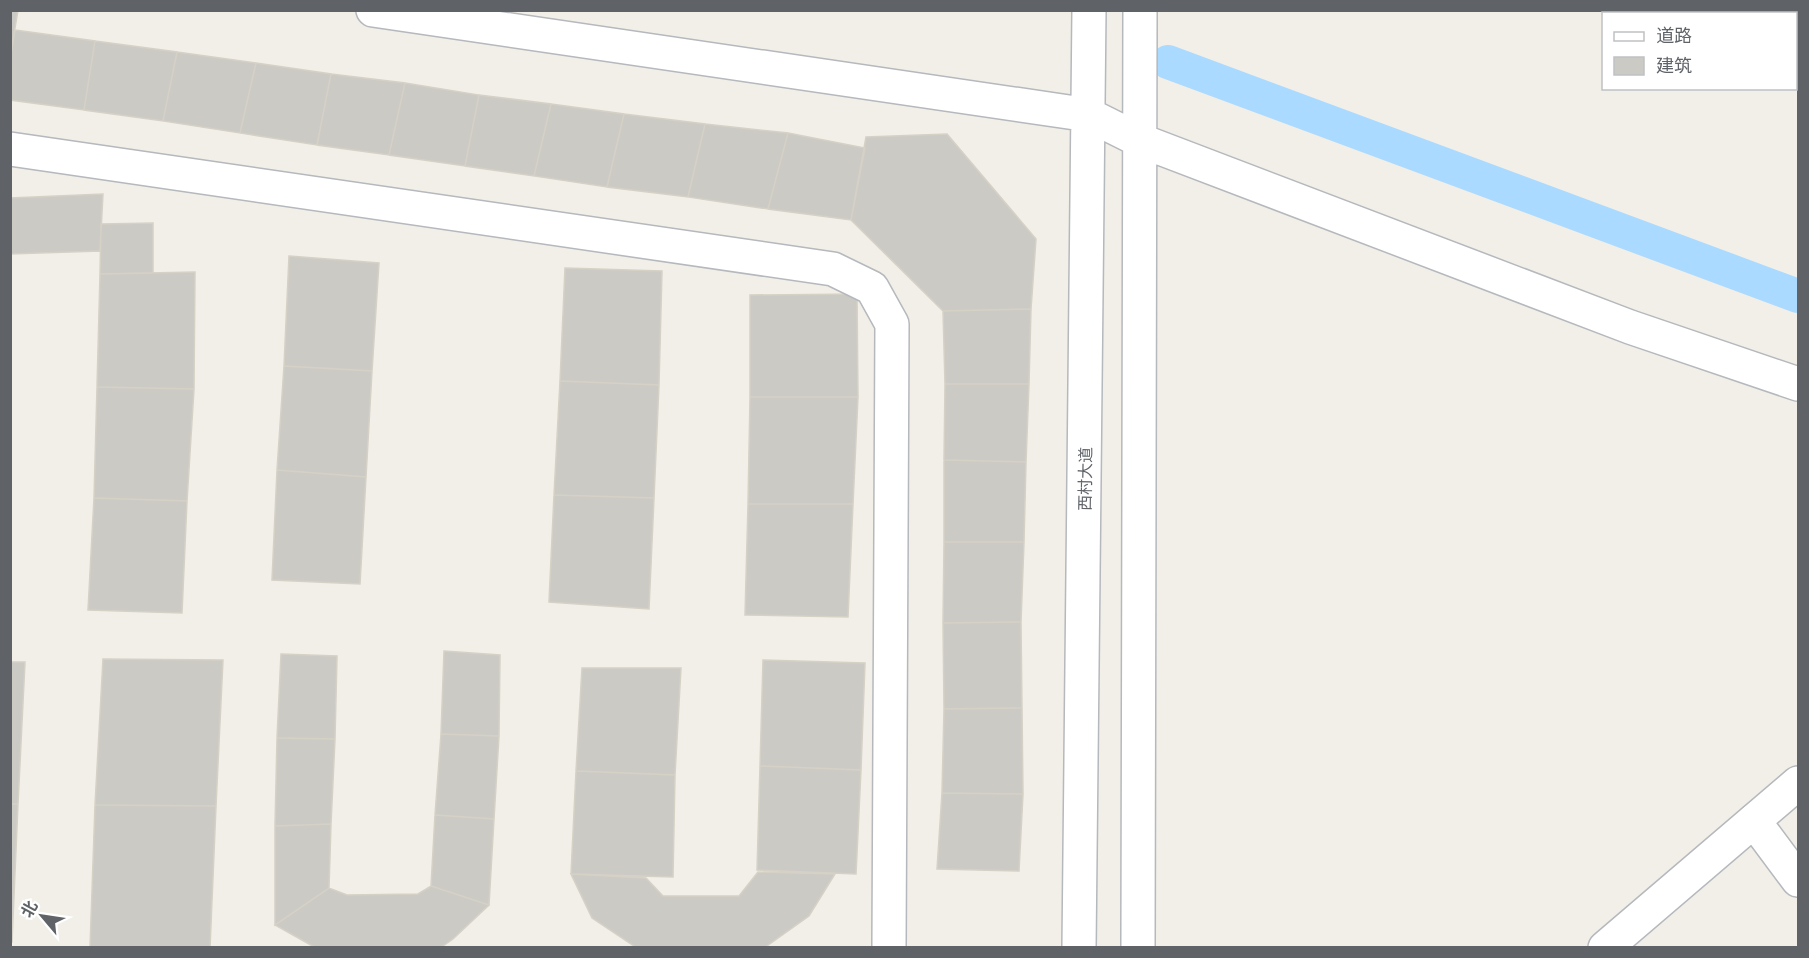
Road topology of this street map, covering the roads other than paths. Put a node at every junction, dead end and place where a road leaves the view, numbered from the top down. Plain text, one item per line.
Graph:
1 (373, 10) edge
2 (1089, 10) edge
3 (1140, 10) edge
4 (1089, 116) junction
5 (1139, 140) junction
6 (10, 148) edge
7 (1798, 384) edge
8 (1798, 783) edge
9 (1754, 821) junction
10 (1798, 880) edge
11 (889, 948) edge
12 (1079, 948) edge
13 (1138, 948) edge
14 (1605, 948) edge

1 - 4 street
2 - 4 street, 西村大道
3 - 5 street
4 - 5 street
4 - 12 street, 西村大道
5 - 7 street
5 - 13 street
6 - 11 street
8 - 9 street
9 - 10 street
9 - 14 street

